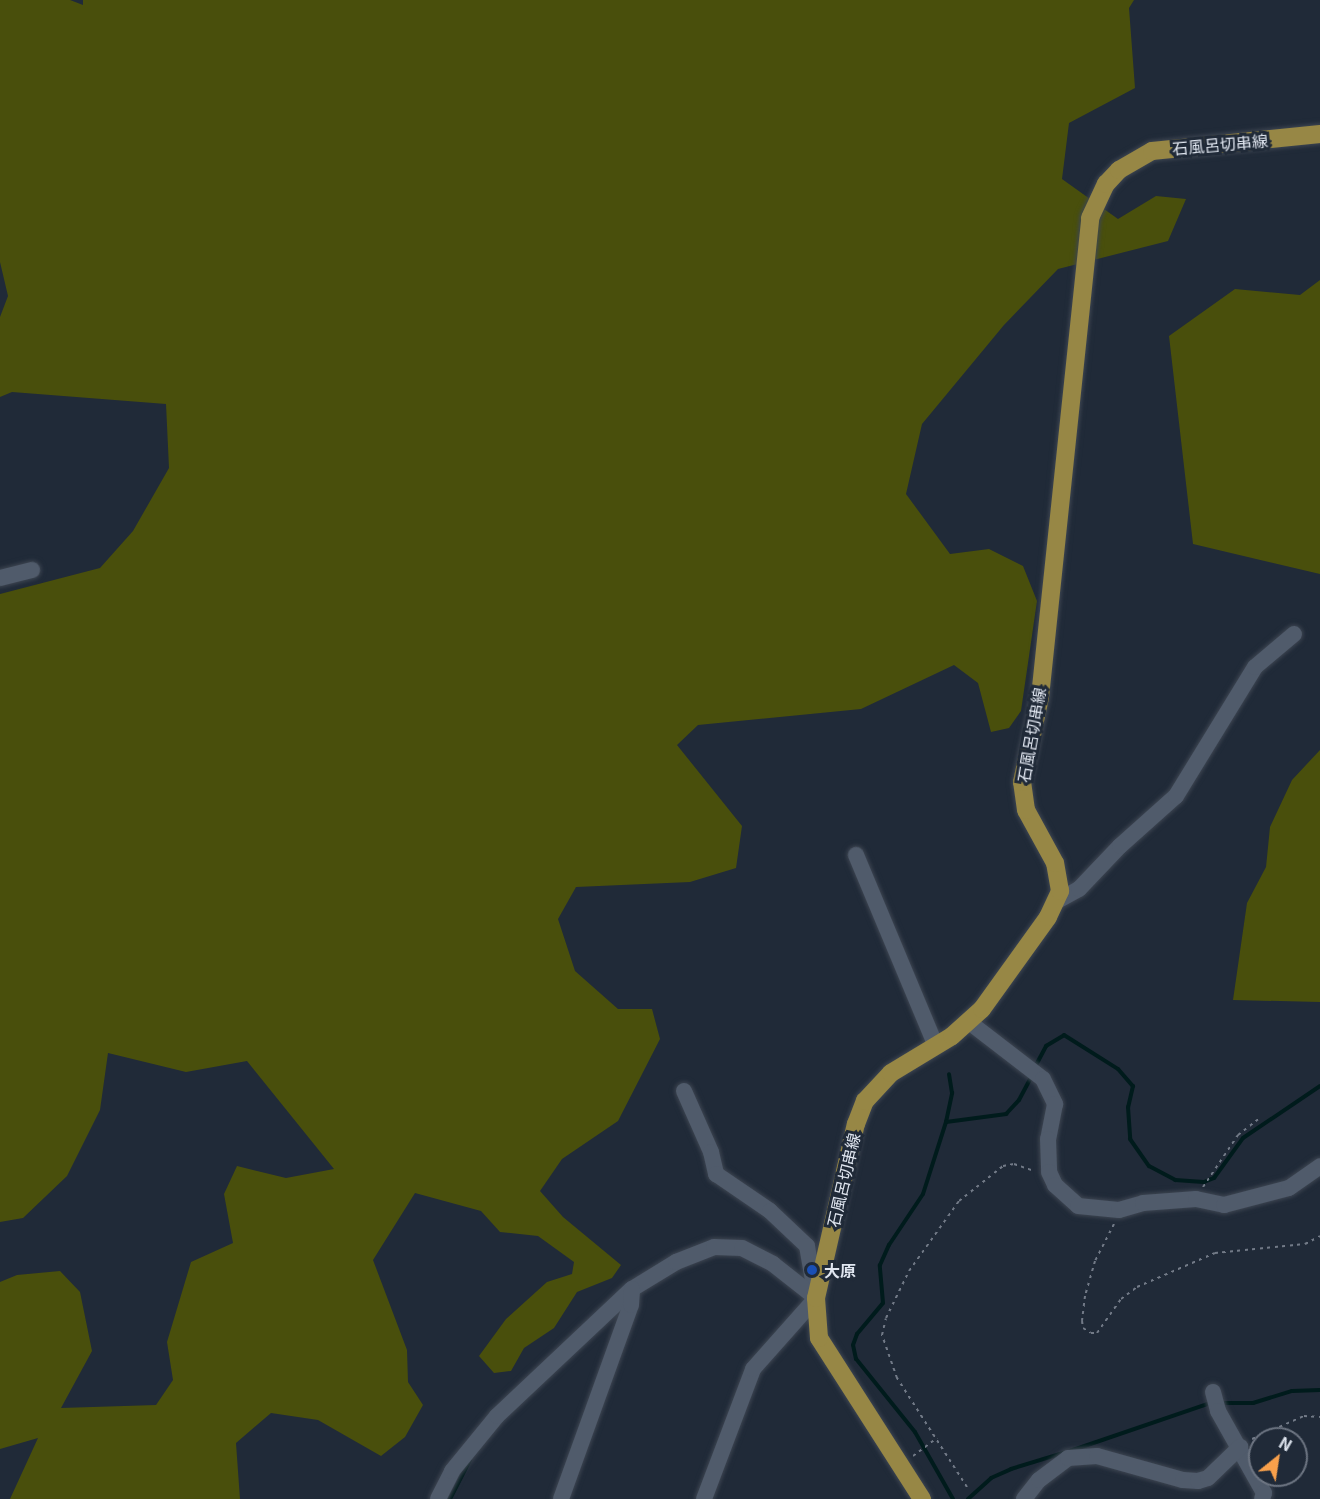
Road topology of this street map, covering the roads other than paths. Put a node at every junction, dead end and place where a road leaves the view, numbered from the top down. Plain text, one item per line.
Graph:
1 (1320, 134) edge
2 (32, 570) dead end
3 (0, 578) edge
4 (1294, 634) dead end
5 (856, 855) dead end
6 (1057, 901) junction
7 (969, 1022) junction
8 (936, 1046) junction
9 (684, 1091) dead end
10 (1320, 1166) edge
11 (632, 1289) junction
12 (816, 1298) junction
13 (1212, 1392) dead end
14 (1240, 1447) junction
15 (438, 1499) edge
16 (561, 1499) edge
17 (704, 1499) edge
18 (922, 1499) edge
19 (1023, 1499) edge
20 (1262, 1499) edge

1 - 6 main road, 石風呂切串線
2 - 3 street
4 - 6 street
5 - 8 street
6 - 7 main road, 石風呂切串線
7 - 8 main road, 石風呂切串線
7 - 10 street
8 - 12 main road, 石風呂切串線
9 - 12 street
11 - 12 street
11 - 15 street
11 - 16 street
12 - 17 street
12 - 18 main road, 石風呂切串線
13 - 14 street
14 - 19 street
14 - 20 street

